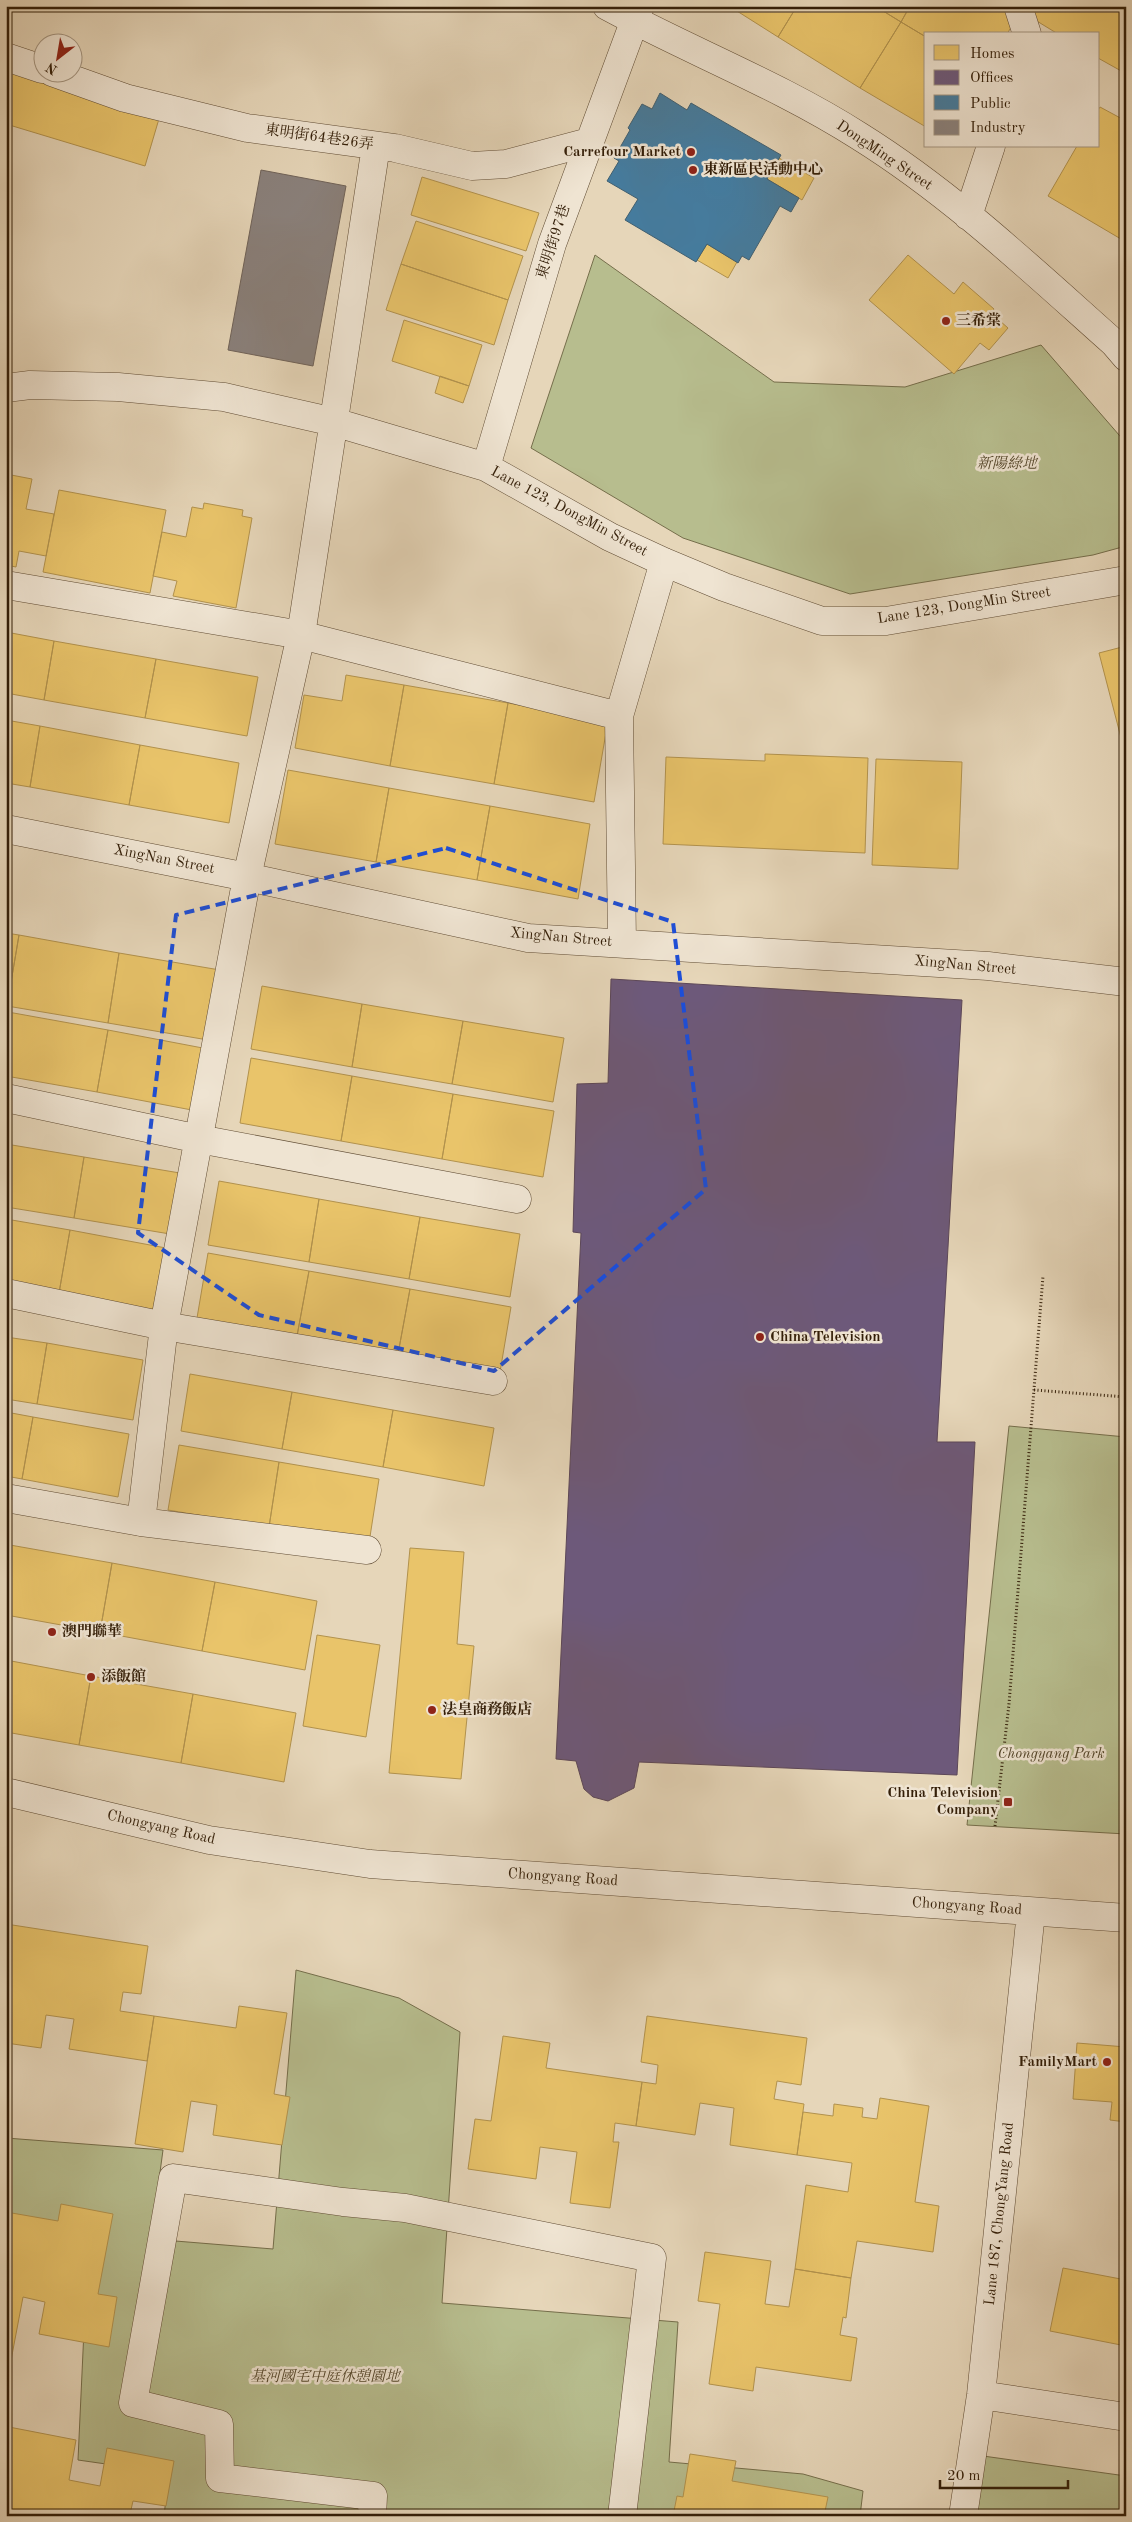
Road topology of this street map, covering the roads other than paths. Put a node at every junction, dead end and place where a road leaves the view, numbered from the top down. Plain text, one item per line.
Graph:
1 (607, 6) edge
2 (1018, 6) edge
3 (637, 13) edge
4 (1026, 32) edge
5 (6, 57) edge
6 (32, 66) edge
7 (80, 82) edge
8 (589, 142) junction
9 (376, 146) junction
10 (990, 148) edge
11 (968, 216) junction
12 (1122, 346) edge
13 (6, 388) edge
14 (334, 422) junction
15 (486, 467) junction
16 (664, 562) junction
17 (1126, 580) edge
18 (6, 585) edge
19 (301, 635) junction
20 (619, 716) junction
21 (6, 829) edge
22 (247, 877) junction
23 (622, 943) junction
24 (1126, 982) edge
25 (6, 1098) edge
26 (199, 1139) junction
27 (518, 1199) dead end
28 (6, 1293) edge
29 (164, 1326) junction
30 (493, 1380) dead end
31 (6, 1498) edge
32 (141, 1522) junction
33 (367, 1550) dead end
34 (6, 1792) edge
35 (1031, 1912) junction
36 (1126, 1918) edge
37 (981, 2395) junction
38 (1126, 2417) edge
39 (372, 2516) edge
40 (622, 2516) edge
41 (963, 2516) edge

1 - 3 street, DongMing Street
2 - 4 street
3 - 8 street, 東明街97巷
3 - 11 street, DongMing Street
5 - 6 street
7 - 9 street, 東明街64巷26弄
8 - 9 street, 東明街64巷26弄
8 - 15 street, 東明街97巷
9 - 14 street
10 - 11 street
11 - 12 street, DongMing Street
13 - 14 street, Lane 123, DongMin Street
14 - 15 street, Lane 123, DongMin Street
14 - 19 street
15 - 16 street, Lane 123, DongMin Street
16 - 17 street, Lane 123, DongMin Street
16 - 20 street
18 - 19 street
19 - 20 street
19 - 22 street
20 - 23 street
21 - 22 street, XingNan Street
22 - 23 street, XingNan Street
22 - 26 street
23 - 24 street, XingNan Street
25 - 26 street
26 - 27 street
26 - 29 street
28 - 29 street
29 - 30 street
29 - 32 street
31 - 32 street
32 - 33 street
34 - 35 street, Chongyang Road
35 - 36 street, Chongyang Road
35 - 37 street, Lane 187, ChongYang Road
37 - 38 street
37 - 41 street, Lane 187, ChongYang Road
39 - 40 street

